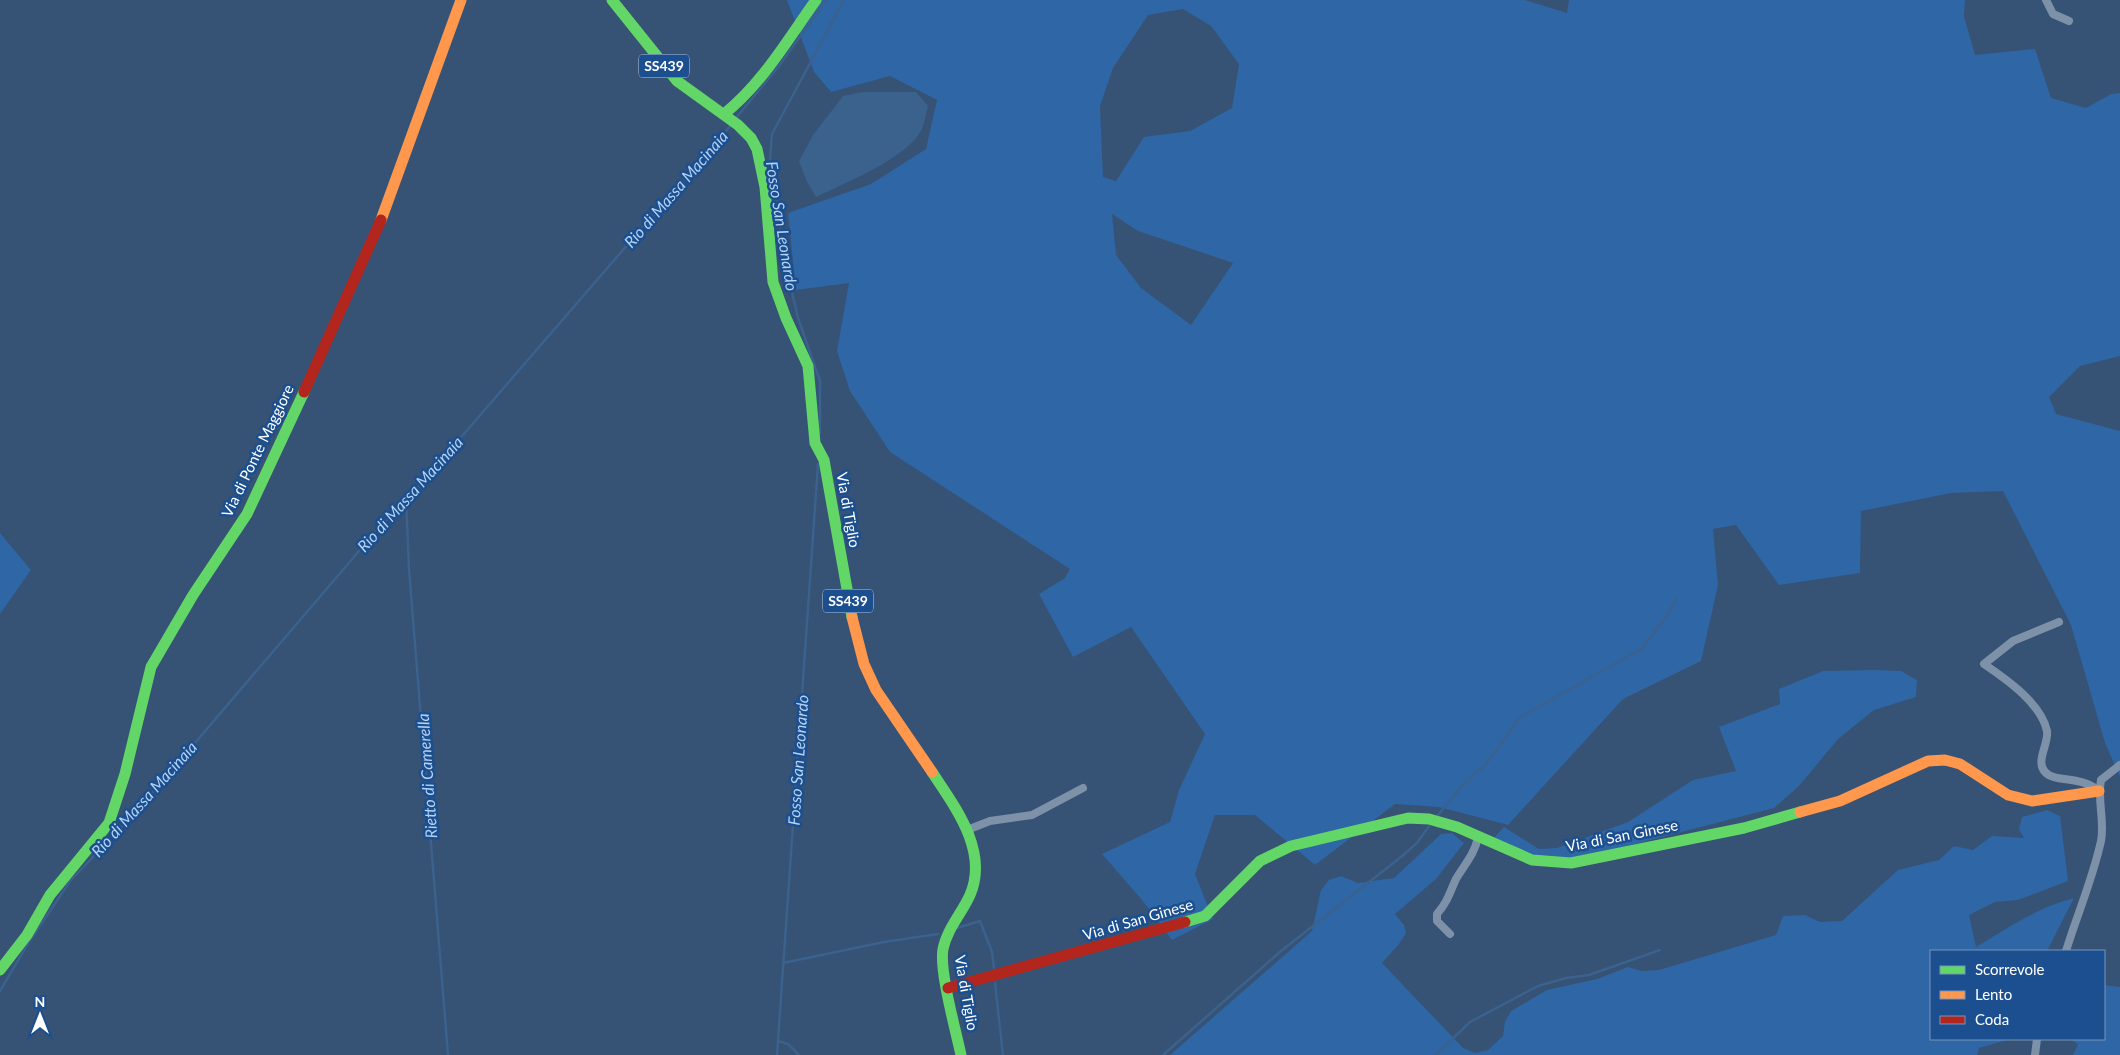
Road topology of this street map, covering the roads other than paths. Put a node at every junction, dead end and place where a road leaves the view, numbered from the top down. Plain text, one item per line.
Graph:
1 (461, 0) edge
2 (612, 0) edge
3 (816, 0) edge
4 (2046, 0) edge
5 (2069, 21) dead end
6 (730, 119) junction
7 (2059, 622) dead end
8 (2120, 765) edge
9 (1083, 788) dead end
10 (2099, 790) junction
11 (966, 830) junction
12 (1478, 837) junction
13 (1450, 934) dead end
14 (2066, 950) edge
15 (0, 970) edge
16 (948, 988) junction
17 (2037, 1040) edge
18 (961, 1055) edge
19 (2035, 1055) edge

1 - 15 street, Via di Ponte Maggiore
2 - 6 street, Via di Tiglio / SS439
3 - 6 street
4 - 5 street
6 - 11 street, Via di Tiglio / SS439
7 - 10 street
8 - 10 street
9 - 11 street
10 - 12 street, Via di San Ginese
10 - 14 street
11 - 16 street, Via di Tiglio / SS439
12 - 13 street
12 - 16 street, Via di San Ginese
16 - 18 street, Via di Tiglio / SS439
17 - 19 street

